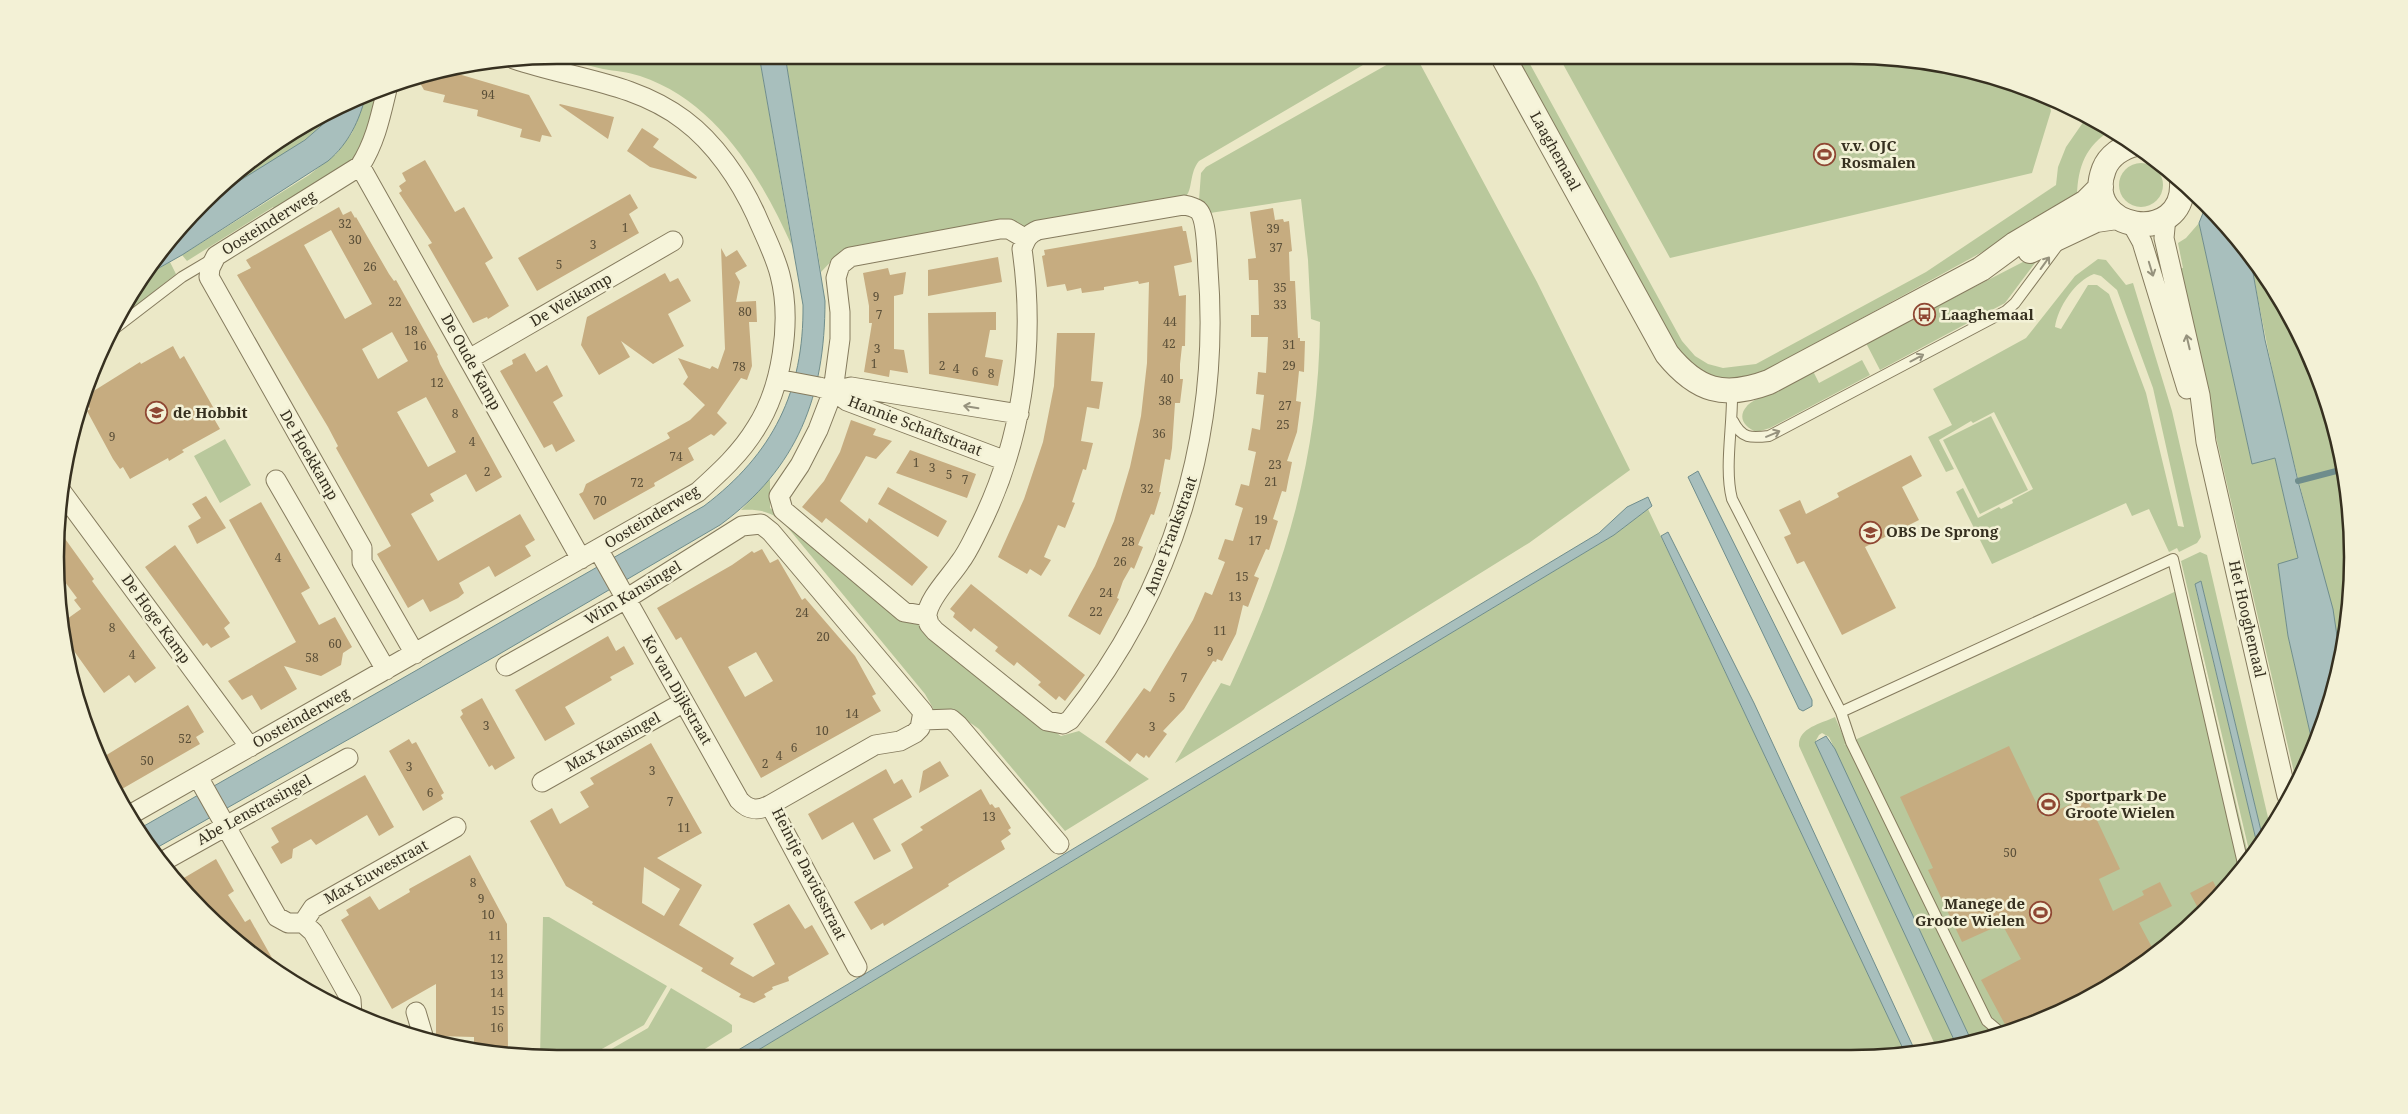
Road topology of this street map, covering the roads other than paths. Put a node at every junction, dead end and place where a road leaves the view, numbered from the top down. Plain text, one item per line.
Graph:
1 (1507, 64) edge
2 (531, 65) edge
3 (385, 95) edge
4 (2121, 144) edge
5 (360, 166) junction
6 (2101, 187) junction
7 (2181, 191) edge
8 (2166, 217) junction
9 (2125, 221) junction
10 (2064, 235) junction
11 (1026, 239) junction
12 (673, 242) dead end
13 (216, 256) junction
14 (1982, 269) junction
15 (124, 321) edge
16 (469, 359) junction
17 (777, 379) junction
18 (826, 389) junction
19 (1732, 391) junction
20 (1019, 414) junction
21 (1733, 422) junction
22 (2206, 442) junction
23 (1006, 461) junction
24 (276, 480) dead end
25 (67, 498) edge
26 (601, 554) junction
27 (581, 558) junction
28 (623, 594) junction
29 (927, 616) junction
30 (416, 654) junction
31 (506, 666) dead end
32 (386, 670) junction
33 (684, 702) junction
34 (1841, 712) junction
35 (923, 720) junction
36 (250, 747) junction
37 (348, 758) dead end
38 (202, 782) junction
39 (542, 782) dead end
40 (2286, 789) edge
41 (770, 805) junction
42 (135, 813) edge
43 (223, 820) junction
44 (456, 828) dead end
45 (1059, 844) dead end
46 (2242, 858) edge
47 (167, 859) edge
48 (303, 923) junction
49 (857, 967) dead end
50 (351, 1005) edge
51 (416, 1012) dead end
52 (1996, 1028) edge
53 (422, 1031) edge

1 - 19 street, Laaghemaal
2 - 17 street, Oosteinderweg
3 - 5 street, Oosteinderweg
4 - 6 street
5 - 13 street, Oosteinderweg
5 - 16 street, De Oude Kamp
6 - 9 street
6 - 14 street, Laaghemaal
7 - 8 street
8 - 9 street, Laaghemaal
22 -> 8 street, Het Hooghemaal
9 - 10 street, Laaghemaal
9 -> 22 street, Het Hooghemaal
10 - 14 street, Laaghemaal
21 -> 10 lane
11 - 18 street
11 - 20 street
11 - 29 street, Anne Frankstraat
12 - 16 street, De Weikamp
13 - 15 lane, Oosteinderweg
13 - 30 street, De Hoekkamp
14 - 19 street, Laaghemaal
16 - 27 street, De Oude Kamp
17 - 18 street
17 - 26 street, Oosteinderweg
20 -> 18 street, Hannie Schaftstraat
18 - 23 street, Hannie Schaftstraat
18 - 29 street
19 - 21 lane
20 - 23 street
21 - 34 lane
22 - 40 street, Het Hooghemaal
23 - 29 street
24 - 32 street
25 - 36 street, De Hoge Kamp
26 - 27 street, Oosteinderweg
26 - 28 street, Ko van Dijkstraat
27 - 30 street, Oosteinderweg
28 - 31 street, Wim Kansingel
28 - 33 street, Ko van Dijkstraat
28 - 35 street, Wim Kansingel
30 - 32 street, Oosteinderweg
32 - 36 street, Oosteinderweg
33 - 39 street, Max Kansingel
33 - 41 street, Ko van Dijkstraat
34 - 46 lane
34 - 52 lane
35 - 41 street, Heintje Davidsstraat
35 - 45 street
36 - 38 street, Oosteinderweg
37 - 43 street, Abe Lenstrasingel
38 - 42 street, Oosteinderweg
38 - 43 street
41 - 49 street, Heintje Davidsstraat
43 - 47 street, Abe Lenstrasingel
43 - 48 street
44 - 48 street, Max Euwestraat
48 - 50 street
51 - 53 street

